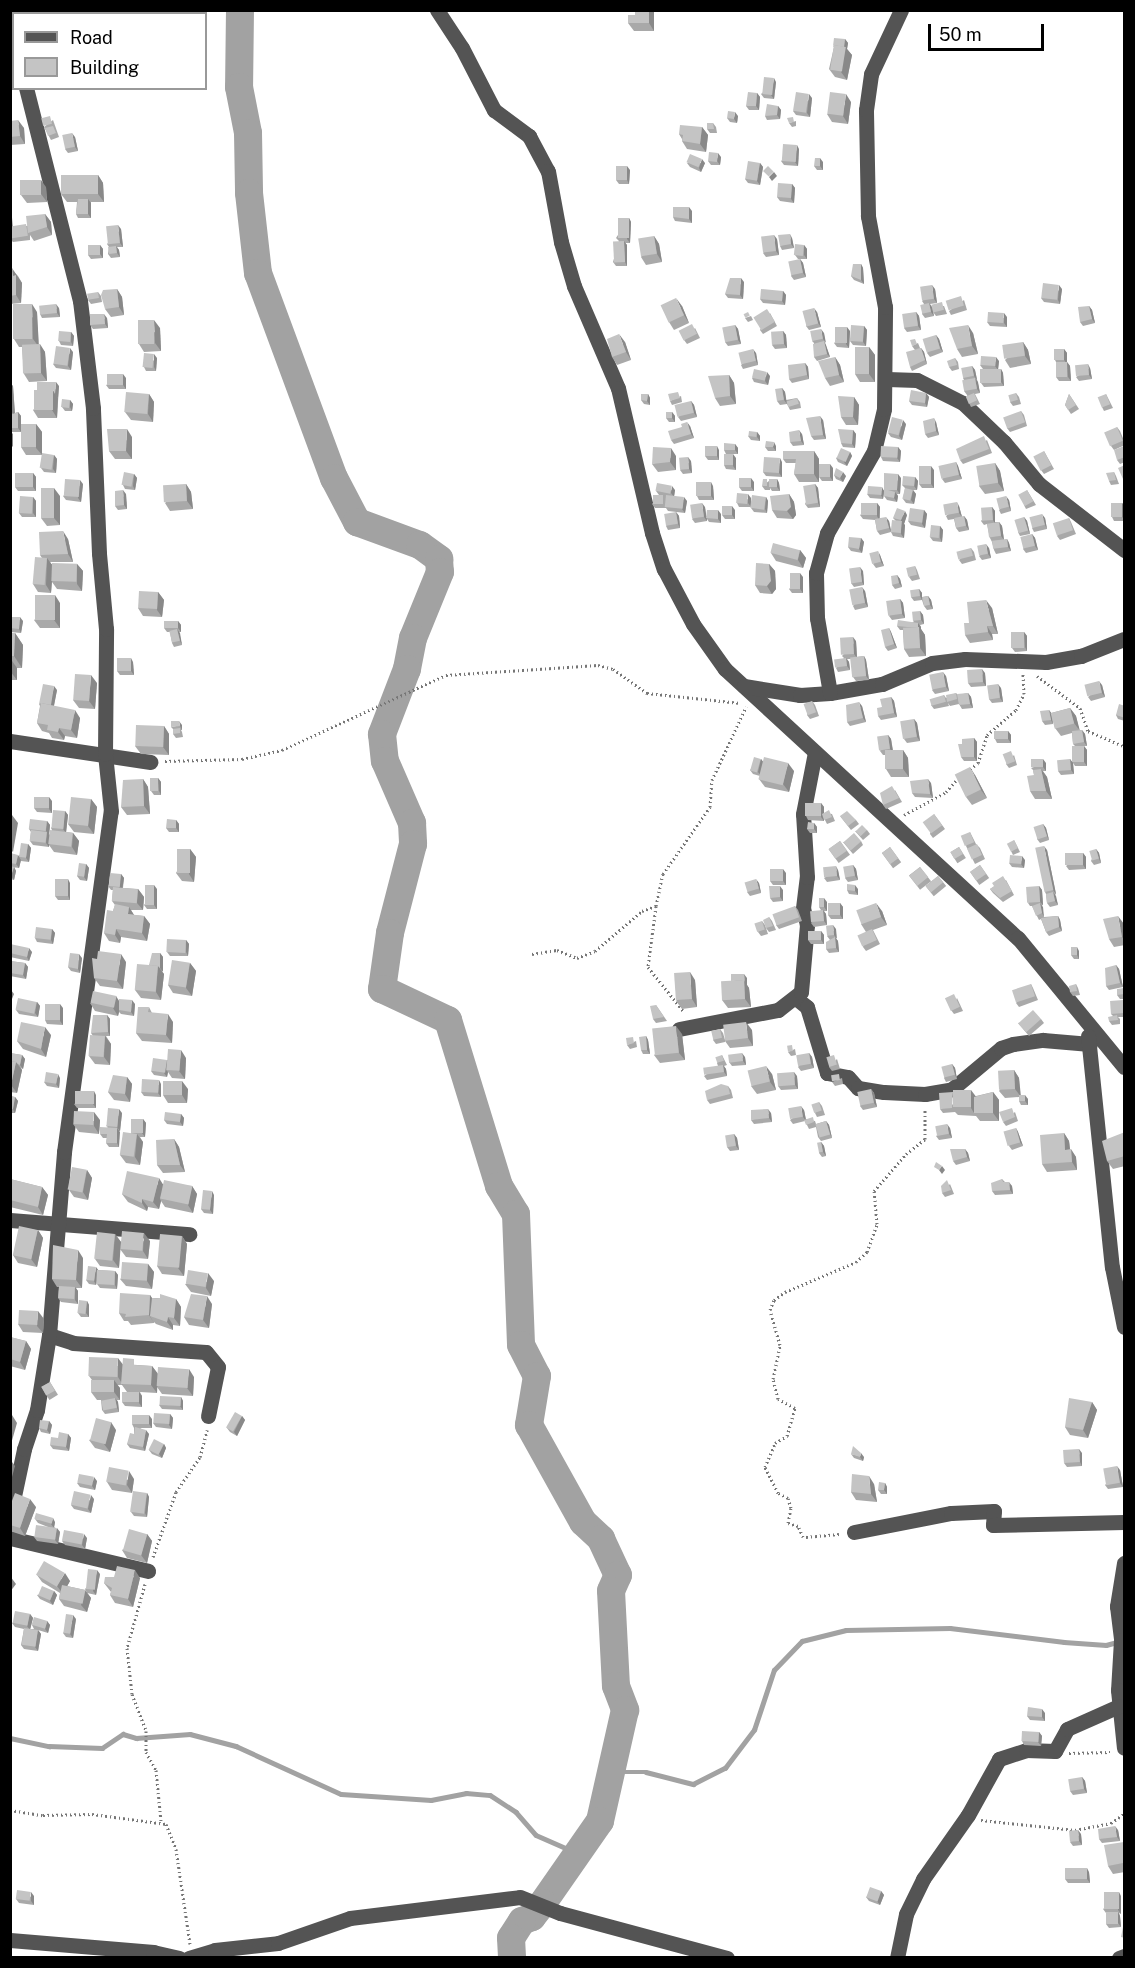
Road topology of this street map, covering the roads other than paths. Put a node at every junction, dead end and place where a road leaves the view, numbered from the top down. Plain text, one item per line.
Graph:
1 (436, 10) edge
2 (901, 10) edge
3 (27, 90) edge
4 (887, 379) junction
5 (1125, 550) edge
6 (1125, 639) edge
7 (744, 686) junction
8 (830, 693) junction
9 (10, 741) edge
10 (815, 752) junction
11 (105, 754) junction
12 (150, 762) road end
13 (797, 999) junction
14 (1083, 1020) junction
15 (679, 1029) edge
16 (1090, 1044) junction
17 (1122, 1062) edge
18 (10, 1220) edge
19 (56, 1223) junction
20 (189, 1234) dead end
21 (1125, 1327) edge
22 (49, 1335) junction
23 (208, 1416) road end
24 (10, 1515) edge
25 (1125, 1522) edge
26 (854, 1532) road end
27 (10, 1538) edge
28 (1125, 1563) edge
29 (148, 1571) road end
30 (1119, 1706) junction
31 (1119, 1750) edge
32 (10, 1940) edge
33 (1125, 1956) edge
34 (187, 1957) edge
35 (727, 1958) edge
36 (897, 1958) edge
37 (1119, 1958) edge

1 - 7 street
2 - 4 street
3 - 11 street
4 - 5 street
4 - 8 street
6 - 8 street
7 - 8 street
7 - 10 street
9 - 11 street
10 - 13 street
10 - 14 street
11 - 12 street
11 - 19 street
13 - 15 street
13 - 16 street
14 - 16 street
14 - 17 street
16 - 21 street
18 - 19 street
19 - 20 street
19 - 22 street
22 - 23 street
22 - 24 street
25 - 26 street
27 - 29 street
28 - 30 street
30 - 31 street
30 - 36 street
32 - 34 street
33 - 37 street
34 - 35 street

